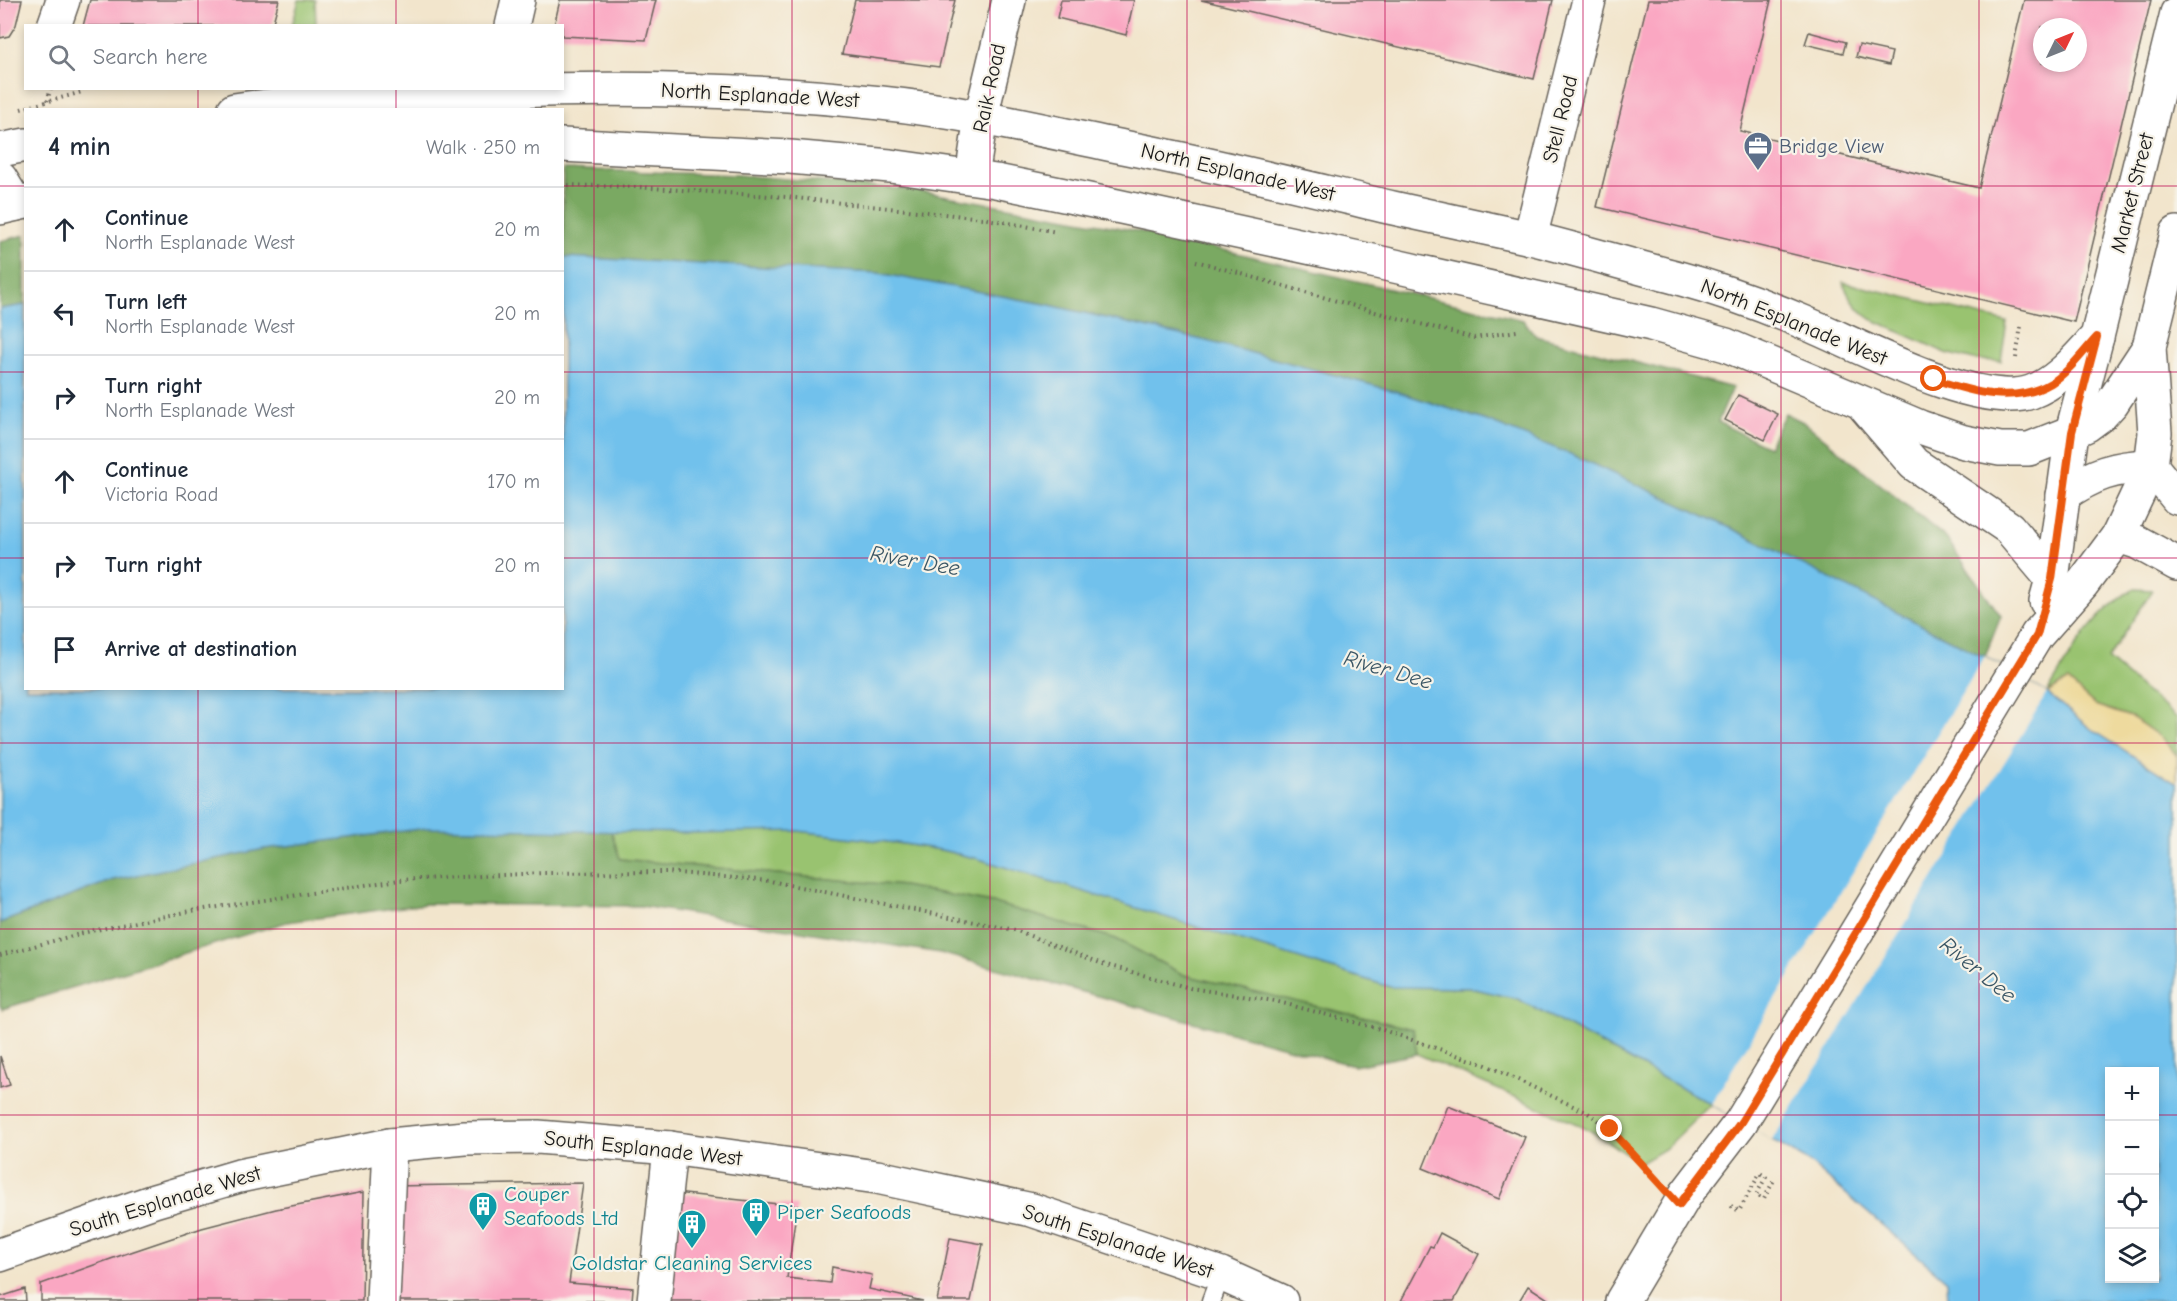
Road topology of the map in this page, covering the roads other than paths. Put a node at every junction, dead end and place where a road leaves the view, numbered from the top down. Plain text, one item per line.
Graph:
1 (63, 0) edge
2 (518, 0) edge
3 (1008, 0) edge
4 (1590, 0) edge
5 (2177, 13) edge
6 (55, 24) edge
7 (512, 24) edge
8 (564, 89) edge
9 (496, 90) edge
10 (248, 108) edge
11 (981, 117) junction
12 (24, 145) edge
13 (564, 145) edge
14 (0, 150) edge
15 (972, 177) junction
16 (2177, 233) edge
17 (1530, 238) junction
18 (2097, 337) junction
19 (2149, 347) junction
20 (1859, 401) junction
21 (2072, 432) junction
22 (2151, 466) junction
23 (2063, 495) junction
24 (2177, 498) edge
25 (2118, 536) junction
26 (2177, 564) edge
27 (2052, 579) junction
28 (2037, 635) junction
29 (390, 1145) junction
30 (670, 1148) junction
31 (0, 1255) edge
32 (1216, 1287) edge
33 (383, 1301) edge
34 (654, 1301) edge
35 (1281, 1301) edge
36 (1622, 1301) edge

1 - 6 main road
2 - 7 main road
3 - 11 main road, Raik Road
4 - 17 main road, Stell Road
5 - 18 main road, Market Street
8 - 11 main road, North Esplanade West
9 - 10 main road, North Esplanade West
11 - 15 main road, Raik Road
11 - 17 main road, North Esplanade West
12 - 14 main road
13 - 15 main road
15 - 20 main road
16 - 19 main road
17 - 18 main road, North Esplanade West
18 - 21 main road
19 - 21 main road
19 - 22 main road
20 - 21 main road
20 - 27 main road
21 - 23 main road
22 - 23 main road
22 - 24 main road
22 - 25 main road
23 - 27 main road
25 - 26 main road
25 - 28 main road
27 - 28 main road
28 - 36 main road
29 - 30 main road, South Esplanade West
29 - 31 main road, South Esplanade West
29 - 33 main road
30 - 32 main road, South Esplanade West
30 - 34 main road
32 - 35 main road, South Esplanade West

